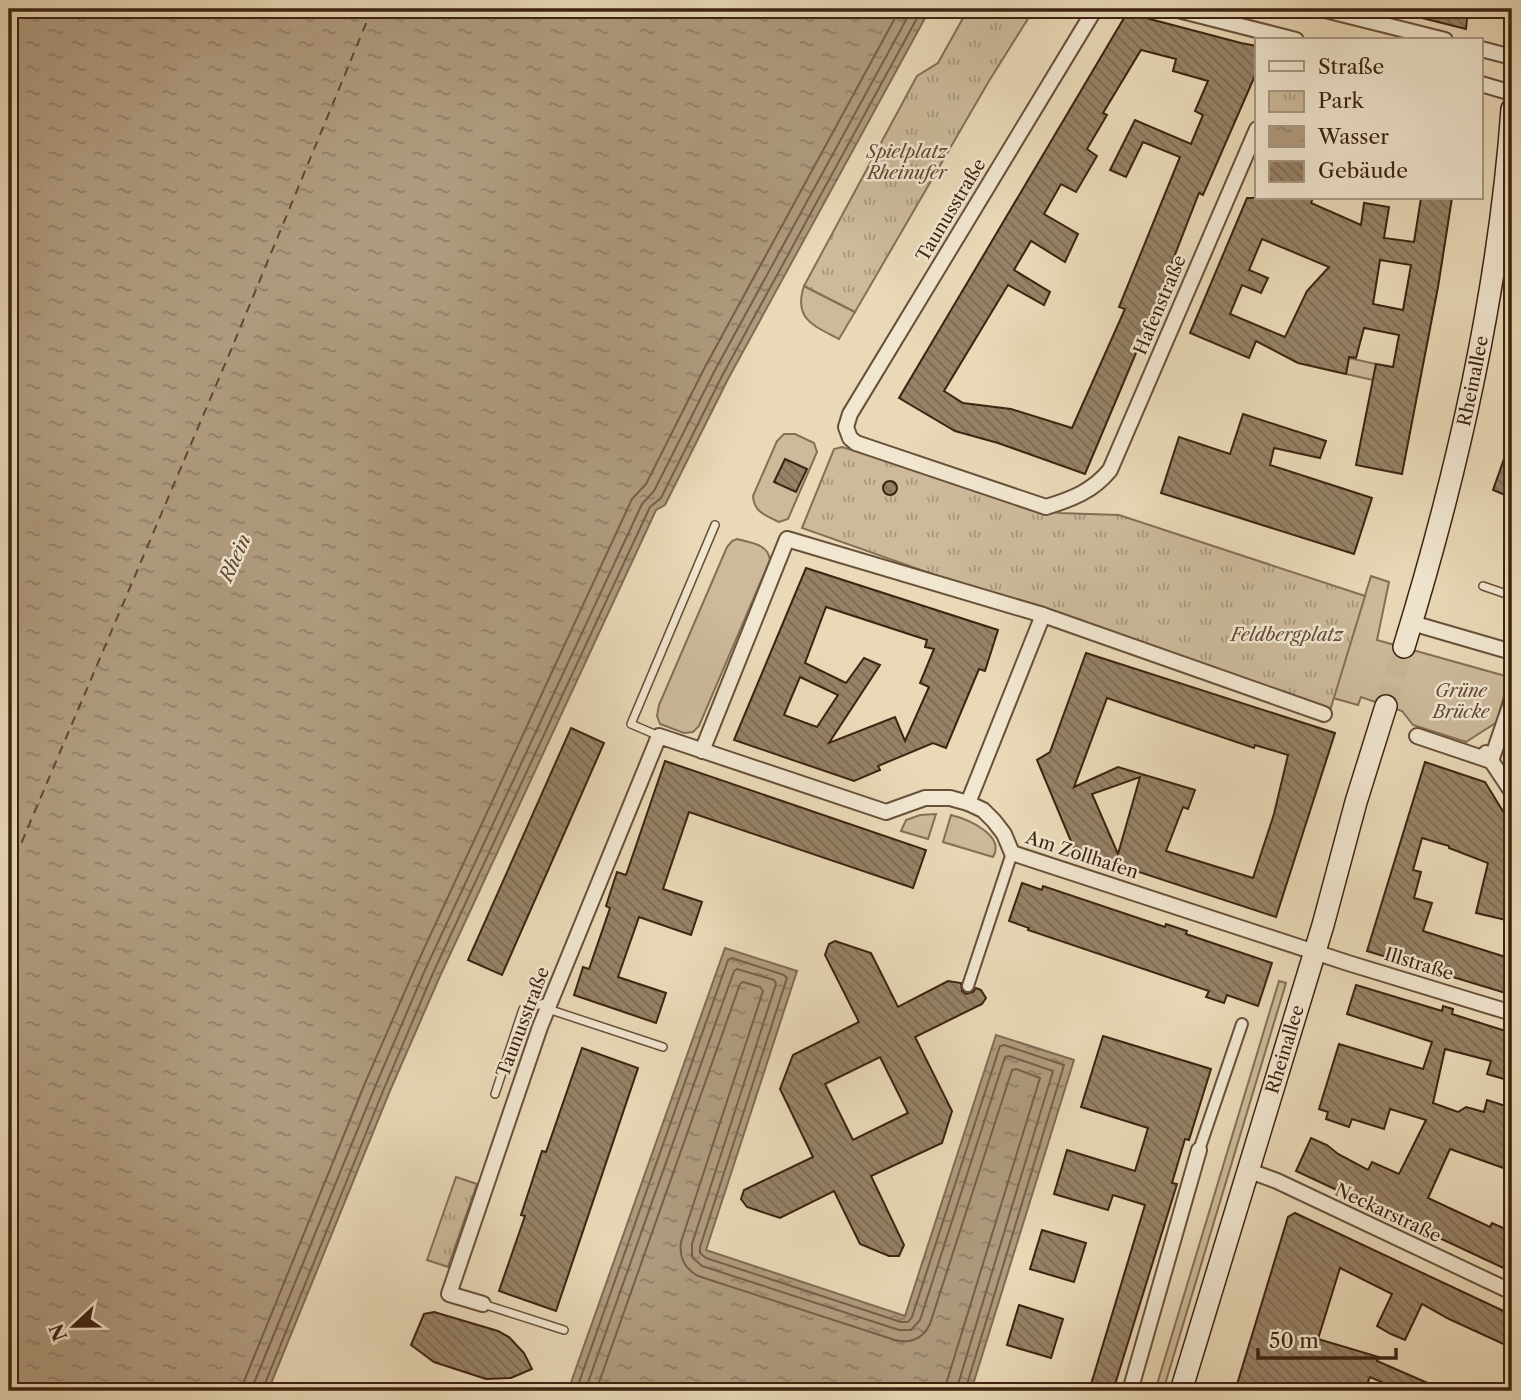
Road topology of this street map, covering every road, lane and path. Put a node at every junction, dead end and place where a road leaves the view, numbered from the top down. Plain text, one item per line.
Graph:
1 (1095, 9) edge
2 (1174, 9) edge
3 (1321, 9) edge
4 (1287, 38) edge
5 (1437, 38) edge
6 (1482, 49) edge
7 (1512, 57) edge
8 (1482, 84) edge
9 (1512, 93) edge
10 (1512, 109) edge
11 (1255, 134) edge
12 (1088, 490) joint
13 (715, 525) dead end
14 (1483, 586) dead end
15 (1512, 596) edge
16 (1043, 615) junction
17 (1412, 623) junction
18 (1404, 647) tunnel mouth
19 (1511, 650) edge
20 (1512, 700) edge
21 (1386, 706) tunnel mouth
22 (1324, 713) dead end
23 (659, 736) junction
24 (1418, 736) dead end
25 (702, 751) junction
26 (1487, 755) junction
27 (1512, 792) edge
28 (968, 803) junction
29 (1012, 853) junction
30 (1315, 951) junction
31 (968, 986) dead end
32 (548, 1005) junction
33 (1512, 1013) edge
34 (1241, 1024) dead end
35 (663, 1048) dead end
36 (495, 1094) dead end
37 (1199, 1150) joint
38 (1248, 1170) junction
39 (1512, 1292) edge
40 (483, 1304) joint
41 (564, 1330) dead end
42 (1130, 1391) edge
43 (1181, 1391) edge

1 - 12 street, Taunusstraße
2 - 4 street
3 - 5 street
6 - 7 street
8 - 9 street
10 - 17 main road, Rheinallee
11 - 12 street, Hafenstraße
13 - 23 lane
14 - 15 lane
16 - 22 street
16 - 25 street
16 - 28 street
17 - 18 main road, Rheinallee
17 - 19 street
20 - 26 street
21 - 30 main road, Rheinallee
23 - 25 street, Am Zollhafen
23 - 32 street, Taunusstraße
24 - 26 street
25 - 28 street, Am Zollhafen
26 - 27 street
28 - 29 street, Am Zollhafen
29 - 30 street, Am Zollhafen
29 - 31 street
30 - 33 street, Illstraße
30 - 38 main road, Rheinallee
32 - 35 lane
32 - 36 lane
32 - 40 street, Taunusstraße
34 - 37 street
37 - 42 street
38 - 39 street, Neckarstraße
38 - 43 main road, Rheinallee
40 - 41 lane

